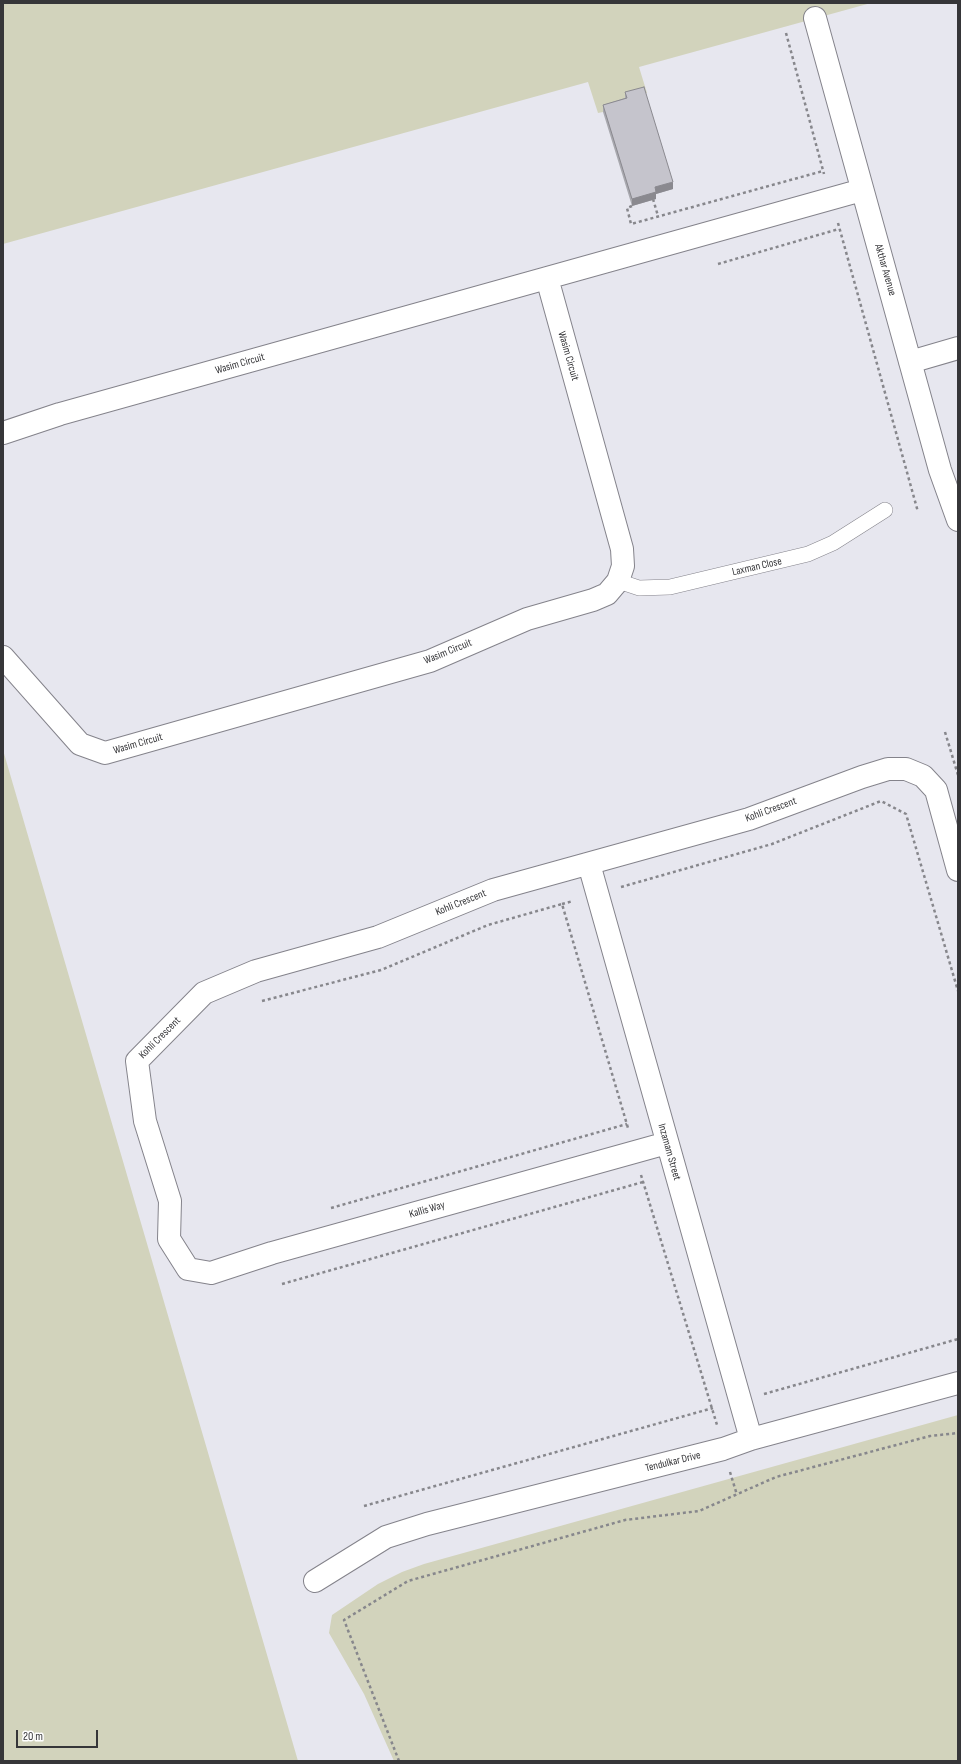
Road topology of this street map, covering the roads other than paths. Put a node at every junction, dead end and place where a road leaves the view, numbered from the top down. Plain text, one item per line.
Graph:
1 (815, 18) dead end
2 (862, 190) junction
3 (547, 278) junction
4 (958, 348) edge
5 (910, 362) junction
6 (3, 433) edge
7 (885, 510) dead end
8 (958, 520) edge
9 (618, 581) junction
10 (3, 657) edge
11 (589, 864) junction
12 (958, 870) edge
13 (667, 1143) junction
14 (188, 1269) joint
15 (958, 1383) edge
16 (750, 1439) junction
17 (315, 1581) dead end

1 - 2 street, Akthar Avenue
2 - 3 street, Wasim Circuit
2 - 5 street, Akthar Avenue
3 - 6 street, Wasim Circuit
3 - 9 street, Wasim Circuit
4 - 5 street
5 - 8 street, Akthar Avenue
7 - 9 lane, Laxman Close
9 - 10 street, Wasim Circuit
11 - 12 street, Kohli Crescent
11 - 13 street, Inzamam Street
11 - 14 street, Kohli Crescent
13 - 14 street, Kallis Way
13 - 16 street, Inzamam Street
15 - 16 street, Tendulkar Drive
16 - 17 street, Tendulkar Drive

